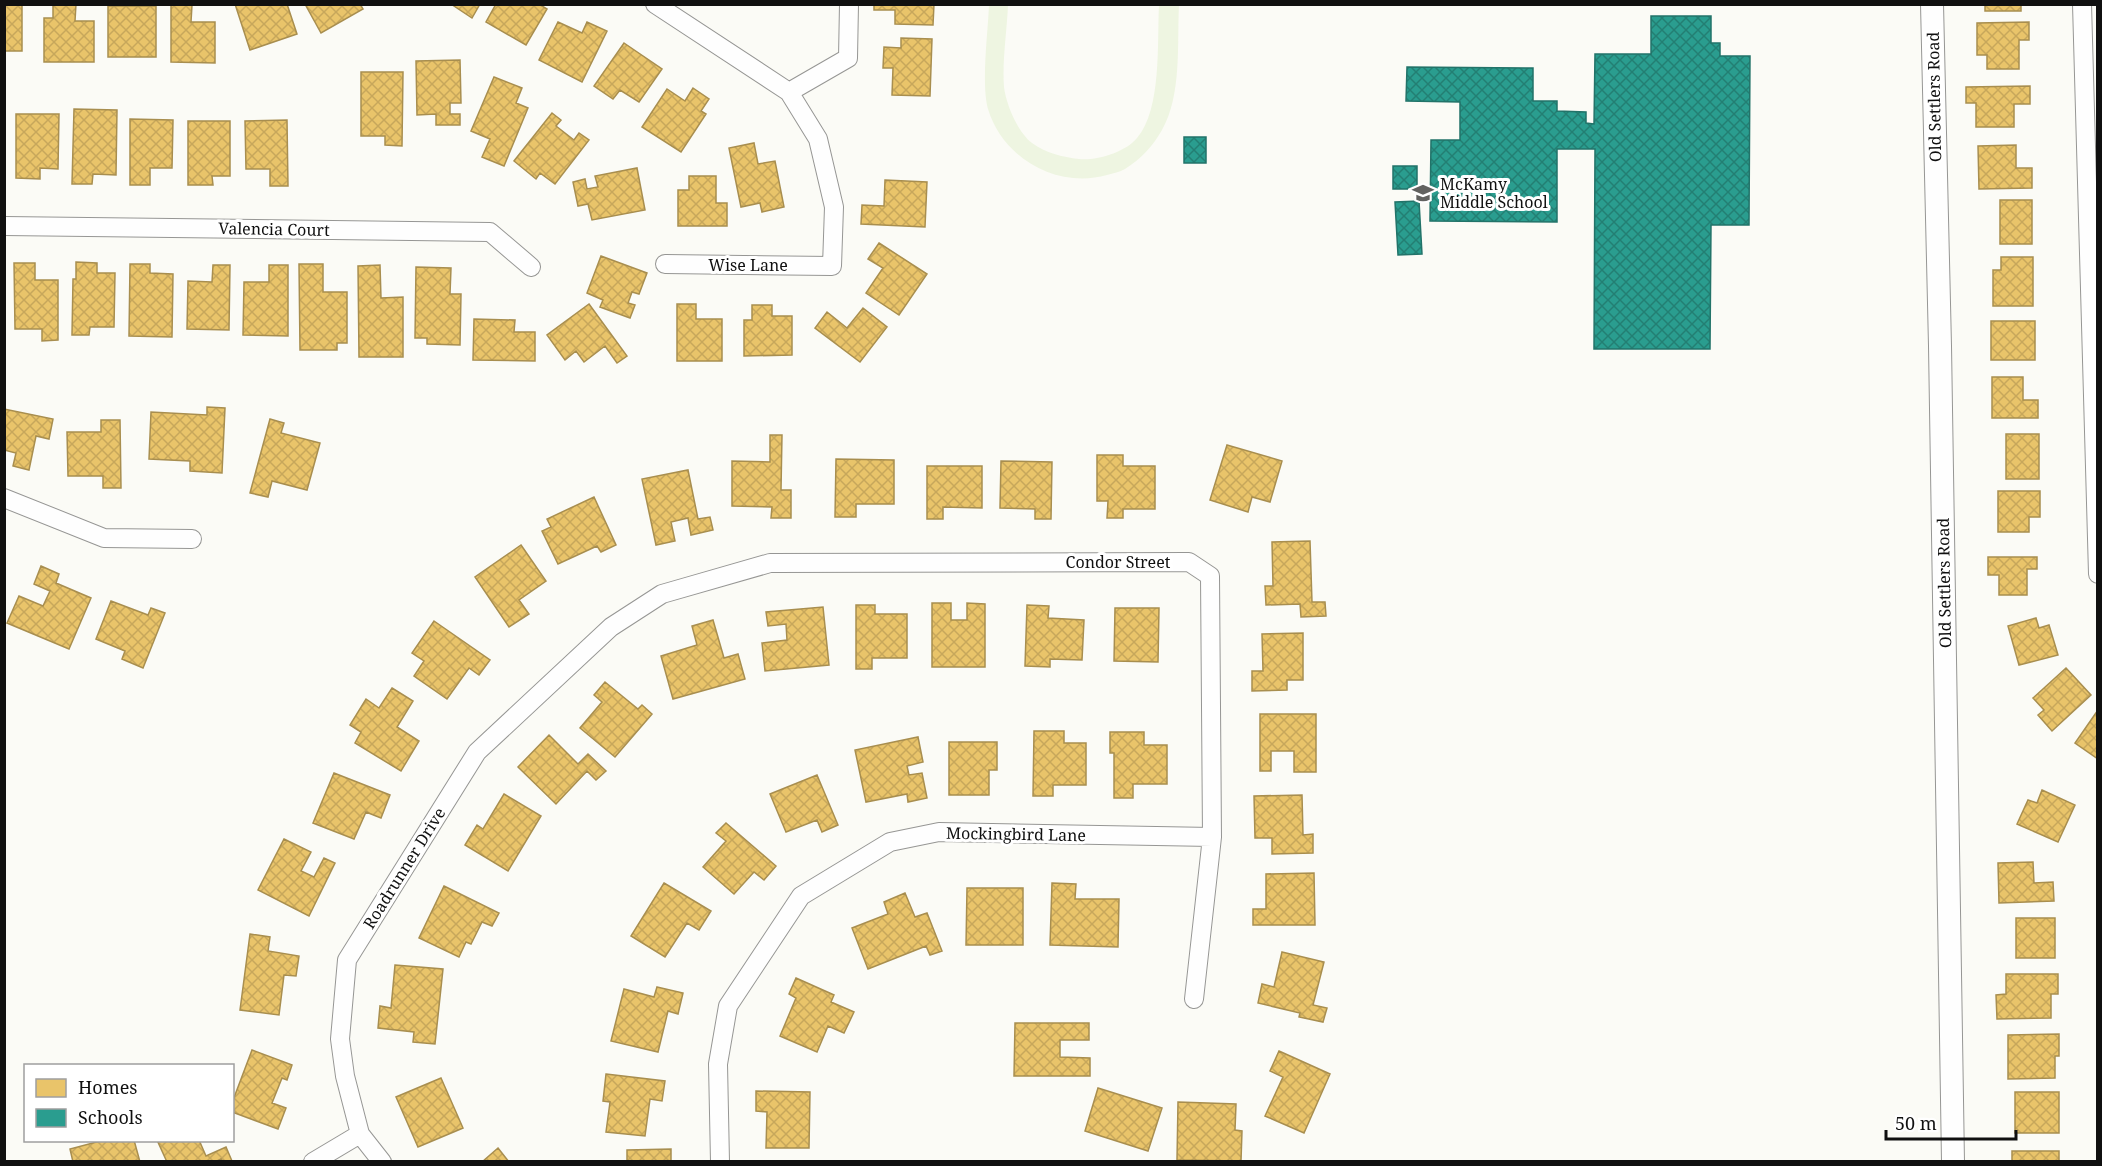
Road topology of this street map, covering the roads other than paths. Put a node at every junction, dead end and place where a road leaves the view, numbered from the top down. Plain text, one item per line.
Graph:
1 (655, 4) edge
2 (849, 4) edge
3 (1932, 4) edge
4 (2082, 4) edge
5 (789, 92) junction
6 (4, 226) edge
7 (665, 264) dead end
8 (531, 267) dead end
9 (4, 498) edge
10 (192, 539) dead end
11 (2097, 574) edge
12 (610, 627) joint
13 (1212, 837) junction
14 (1194, 999) dead end
15 (360, 1134) junction
16 (313, 1161) edge
17 (382, 1161) edge
18 (720, 1161) edge
19 (1953, 1161) edge

1 - 5 street
2 - 5 street
3 - 19 street, Old Settlers Road
4 - 11 street
5 - 7 street, Wise Lane
6 - 8 street, Valencia Court
9 - 10 street
12 - 13 street, Condor Street
12 - 15 street, Roadrunner Drive
13 - 14 street, Condor Street
13 - 18 street, Mockingbird Lane
15 - 16 street
15 - 17 street, Roadrunner Drive

